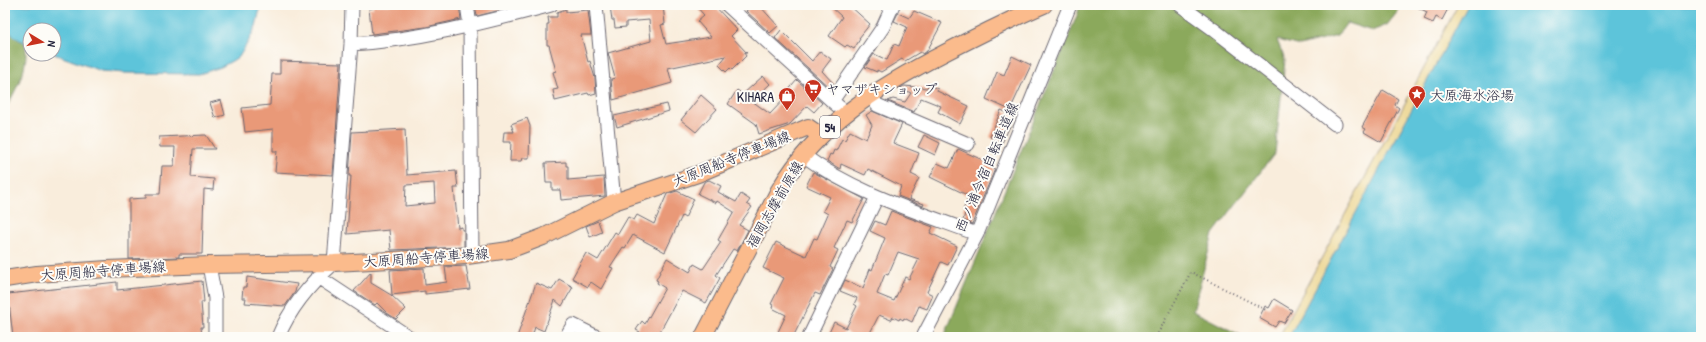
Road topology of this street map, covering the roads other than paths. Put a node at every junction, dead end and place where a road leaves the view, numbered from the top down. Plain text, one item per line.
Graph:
1 (352, 5) edge
2 (467, 5) edge
3 (551, 5) edge
4 (596, 5) edge
5 (727, 5) edge
6 (893, 5) edge
7 (1044, 5) edge
8 (1070, 5) edge
9 (1180, 5) edge
10 (470, 25) junction
11 (351, 44) junction
12 (871, 94) junction
13 (832, 101) junction
14 (846, 113) junction
15 (1335, 124) dead end
16 (821, 136) junction
17 (968, 144) dead end
18 (803, 156) junction
19 (877, 197) junction
20 (614, 202) junction
21 (976, 234) junction
22 (472, 255) junction
23 (334, 263) junction
24 (209, 265) junction
25 (318, 277) junction
26 (5, 279) edge
27 (215, 337) edge
28 (278, 337) edge
29 (409, 337) edge
30 (566, 337) edge
31 (597, 337) edge
32 (703, 337) edge
33 (810, 337) edge
34 (922, 337) edge

1 - 11 street
2 - 10 street
3 - 10 street
4 - 20 street
5 - 13 street
6 - 13 street
7 - 12 main road, 福岡志摩前原線 / 54
8 - 21 street, 西ノ浦今宿自転車道線
9 - 15 street
10 - 11 street
10 - 22 street
11 - 23 street
12 - 14 main road, 福岡志摩前原線 / 54
12 - 17 street
13 - 14 street
14 - 16 main road, 福岡志摩前原線 / 54
16 - 18 main road, 福岡志摩前原線 / 54
16 - 20 main road, 大原周船寺停車場線
18 - 19 street
18 - 32 main road, 福岡志摩前原線 / 54
19 - 21 street
19 - 33 street
20 - 22 main road, 大原周船寺停車場線
21 - 34 street, 西ノ浦今宿自転車道線
22 - 23 main road, 大原周船寺停車場線
23 - 24 main road, 大原周船寺停車場線
23 - 25 street
24 - 26 main road, 大原周船寺停車場線
24 - 27 street
25 - 28 street
25 - 29 street
30 - 31 street

